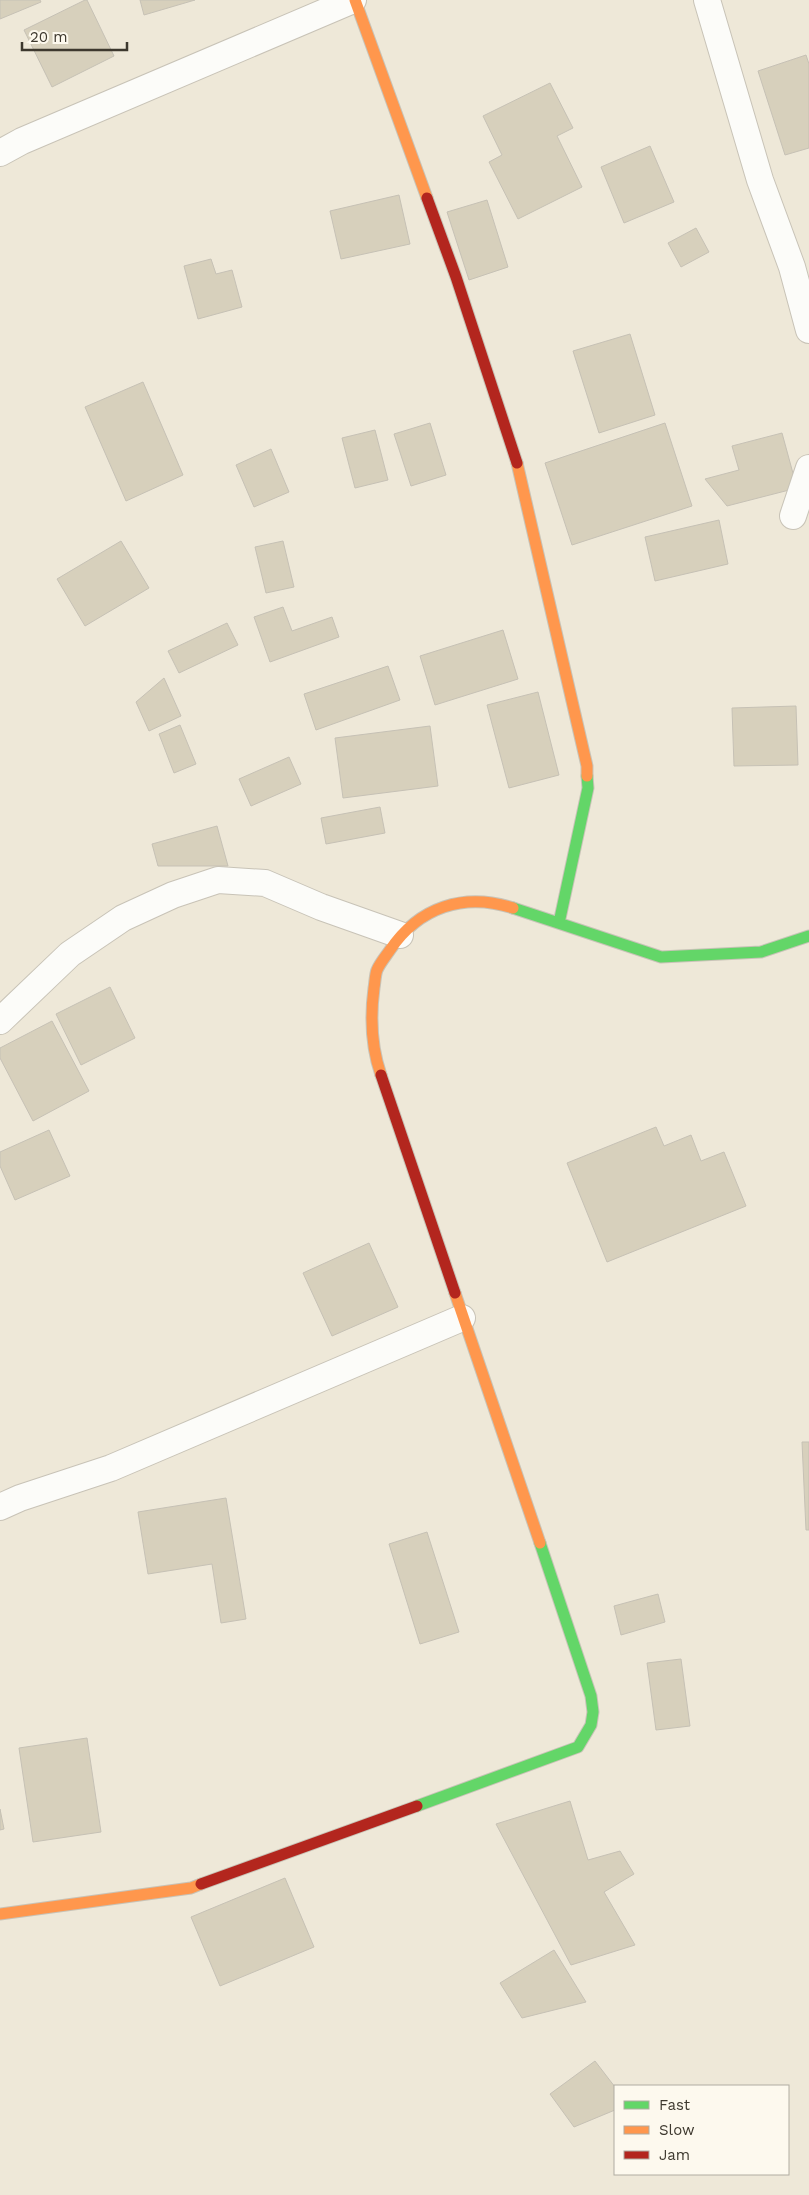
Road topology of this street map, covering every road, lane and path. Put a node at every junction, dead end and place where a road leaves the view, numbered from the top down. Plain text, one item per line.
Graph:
1 (354, 0) edge
2 (707, 0) edge
3 (0, 153) edge
4 (809, 330) edge
5 (809, 468) edge
6 (793, 516) dead end
7 (559, 923) junction
8 (400, 935) junction
9 (809, 936) edge
10 (0, 1021) edge
11 (462, 1318) junction
12 (0, 1507) edge
13 (0, 1914) edge

1 - 3 street
1 - 7 street
2 - 4 street
5 - 6 street
7 - 8 street
7 - 9 street
8 - 10 street
8 - 11 street
11 - 12 street
11 - 13 street

